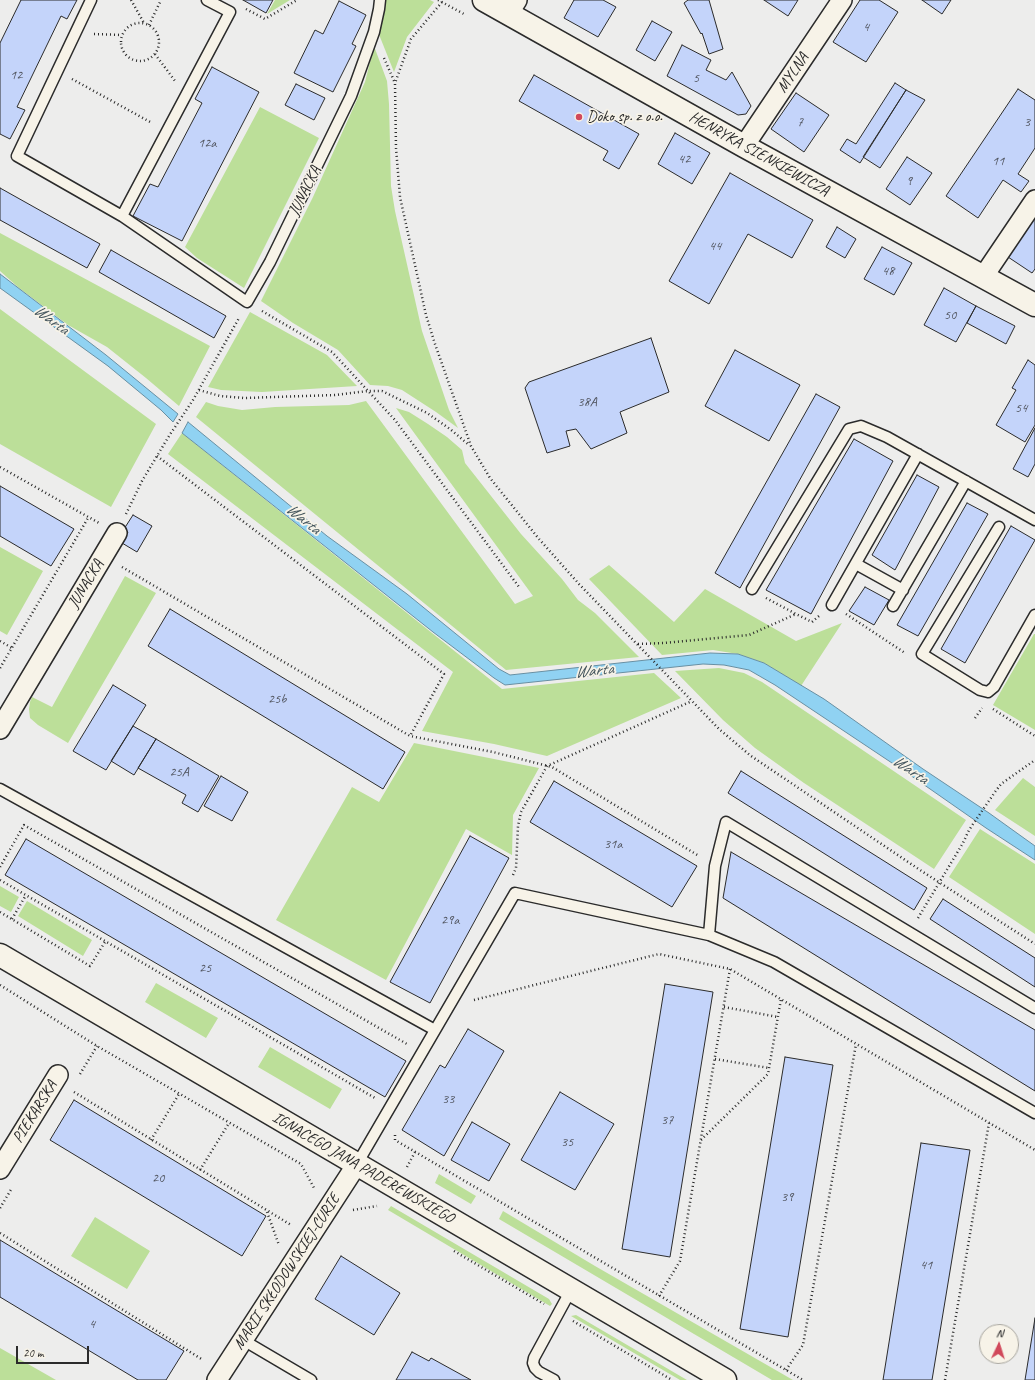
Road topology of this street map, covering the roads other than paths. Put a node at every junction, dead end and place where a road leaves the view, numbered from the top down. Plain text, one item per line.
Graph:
1 (91, 0) edge
2 (207, 0) edge
3 (380, 0) edge
4 (484, 0) edge
5 (842, 0) edge
6 (513, 7) edge
7 (744, 146) junction
8 (1035, 200) edge
9 (122, 216) junction
10 (983, 277) junction
11 (1035, 305) edge
12 (918, 454) junction
13 (966, 481) junction
14 (1035, 520) edge
15 (999, 527) dead end
16 (117, 533) road end
17 (856, 564) junction
18 (752, 589) road end
19 (903, 590) junction
20 (832, 605) road end
21 (893, 606) dead end
22 (1035, 617) edge
23 (0, 729) edge
24 (0, 789) edge
25 (709, 935) junction
26 (0, 956) edge
27 (1035, 1008) edge
28 (436, 1030) junction
29 (64, 1082) road end
30 (1035, 1113) edge
31 (357, 1164) junction
32 (0, 1169) edge
33 (571, 1290) junction
34 (243, 1340) junction
35 (217, 1380) edge
36 (311, 1380) edge
37 (554, 1380) edge
38 (725, 1380) edge

1 - 9 lane
2 - 9 lane
3 - 9 lane, JUNACKA
4 - 6 main road, HENRYKA SIENKIEWICZA
5 - 7 street, MYLNA
6 - 7 main road, HENRYKA SIENKIEWICZA
7 - 10 main road, HENRYKA SIENKIEWICZA
8 - 10 street
10 - 11 main road, HENRYKA SIENKIEWICZA
12 - 13 lane
12 - 17 lane
12 - 18 lane
13 - 14 lane
13 - 19 lane
15 - 22 lane
16 - 23 street, JUNACKA
17 - 19 lane
17 - 20 lane
19 - 21 lane
24 - 28 lane
25 - 27 lane
25 - 28 lane
25 - 30 lane
26 - 31 main road, IGNACEGO JANA PADEREWSKIEGO
28 - 31 lane
29 - 32 street, PIEKARSKA
31 - 33 main road, IGNACEGO JANA PADEREWSKIEGO
31 - 34 street, MARII SKŁODOWSKIEJ-CURIE
33 - 37 lane
33 - 38 main road, IGNACEGO JANA PADEREWSKIEGO
34 - 35 street, MARII SKŁODOWSKIEJ-CURIE
34 - 36 lane

